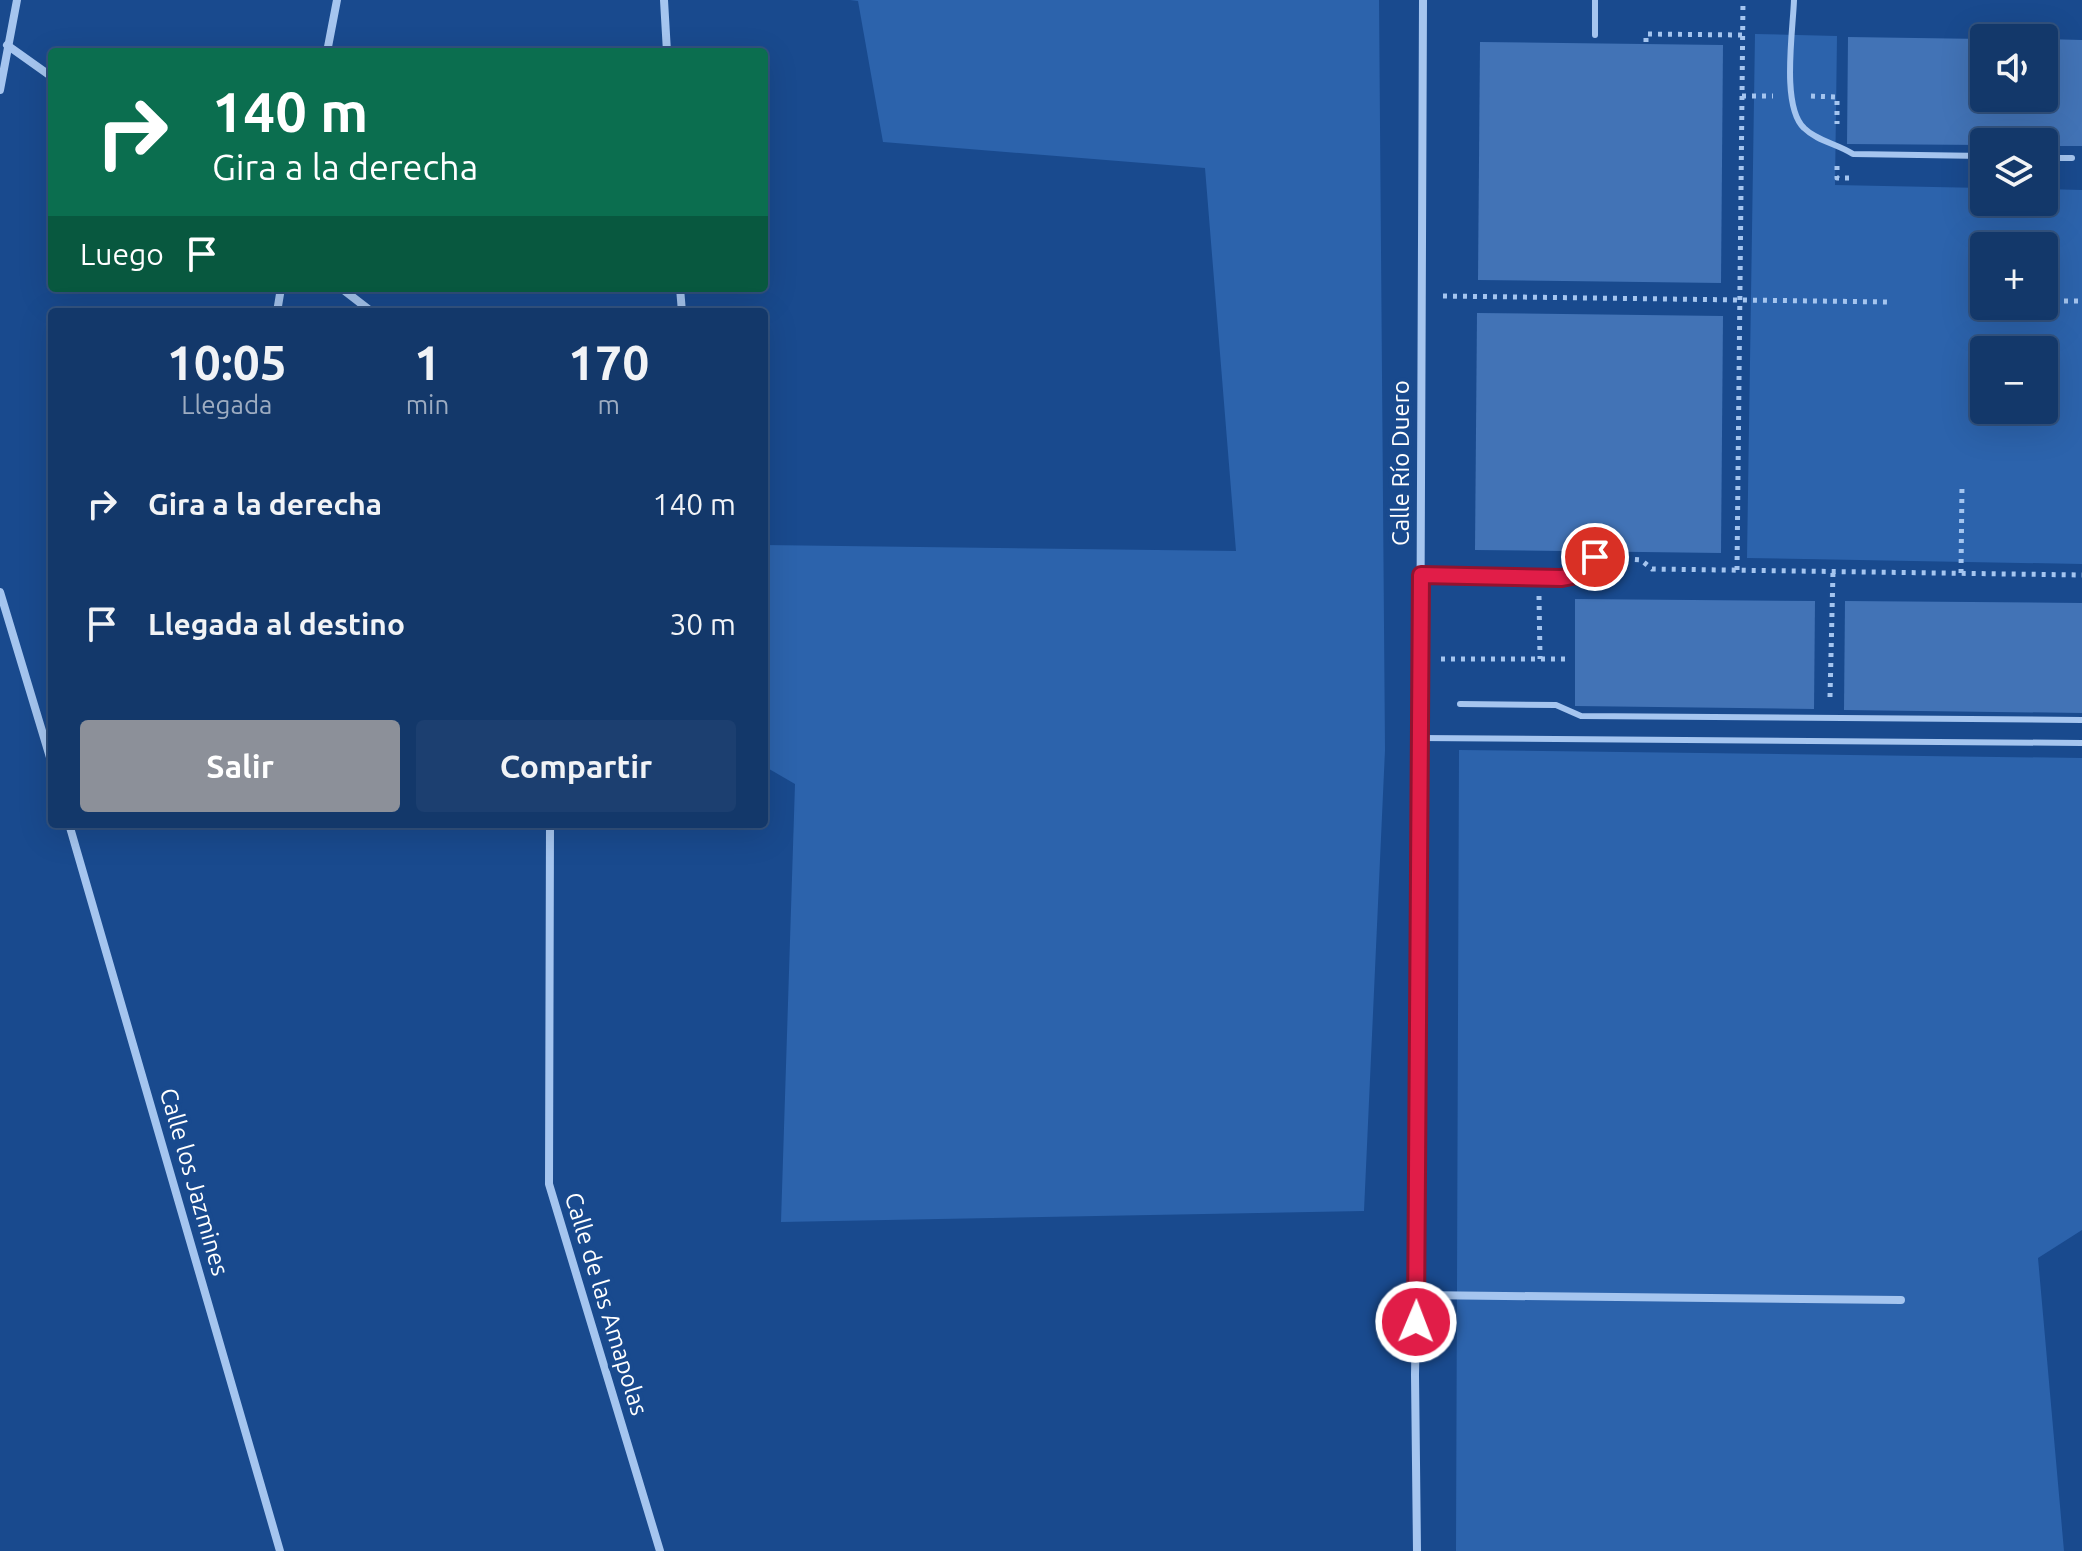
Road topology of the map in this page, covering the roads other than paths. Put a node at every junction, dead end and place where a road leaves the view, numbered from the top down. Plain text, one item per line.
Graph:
1 (17, 0) edge
2 (337, 0) edge
3 (664, 0) edge
4 (1423, 0) edge
5 (1595, 0) edge
6 (1794, 0) edge
7 (1595, 35) dead end
8 (7, 45) junction
9 (328, 48) edge
10 (667, 48) edge
11 (48, 74) edge
12 (0, 90) edge
13 (1970, 156) edge
14 (2058, 158) edge
15 (2072, 158) dead end
16 (346, 292) edge
17 (367, 308) edge
18 (1595, 557) road end
19 (1421, 575) junction
20 (0, 592) edge
21 (1460, 704) dead end
22 (2082, 720) edge
23 (1420, 738) junction
24 (2082, 743) edge
25 (48, 751) edge
26 (70, 828) edge
27 (550, 828) edge
28 (1417, 1295) junction
29 (1901, 1300) dead end
30 (280, 1551) edge
31 (660, 1551) edge
32 (1417, 1551) edge

1 - 8 street
2 - 9 street
3 - 10 street
4 - 19 street, Calle Río Duero
5 - 7 lane
6 - 13 lane
8 - 11 street
8 - 12 street
14 - 15 lane
16 - 17 street
18 - 19 lane
19 - 23 street, Calle Río Duero
20 - 25 street
21 - 22 lane
23 - 24 lane
23 - 28 street, Calle Río Duero
26 - 30 street, Calle los Jazmines
27 - 31 street, Calle de las Amapolas
28 - 29 street
28 - 32 street, Calle Río Duero

